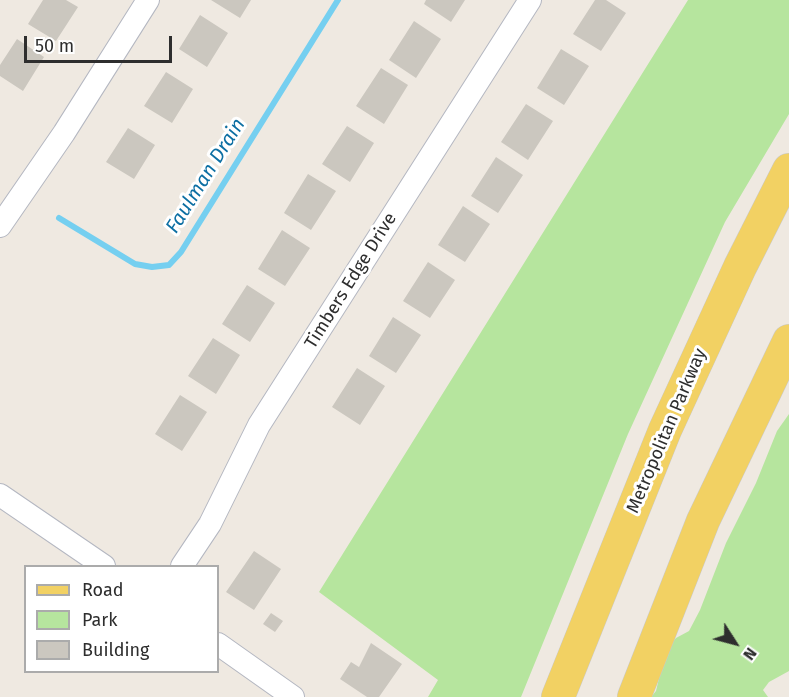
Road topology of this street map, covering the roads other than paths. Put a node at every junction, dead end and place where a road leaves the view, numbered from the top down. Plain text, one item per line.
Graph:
1 (148, 0) edge
2 (530, 0) edge
3 (789, 170) edge
4 (0, 226) edge
5 (789, 340) edge
6 (0, 495) edge
7 (101, 565) edge
8 (183, 565) edge
9 (219, 645) edge
10 (293, 697) edge
11 (558, 697) edge
12 (634, 697) edge

1 - 4 street
2 - 8 street, Timbers Edge Drive
3 - 11 main road, Metropolitan Parkway
5 - 12 main road
6 - 7 street
9 - 10 street

